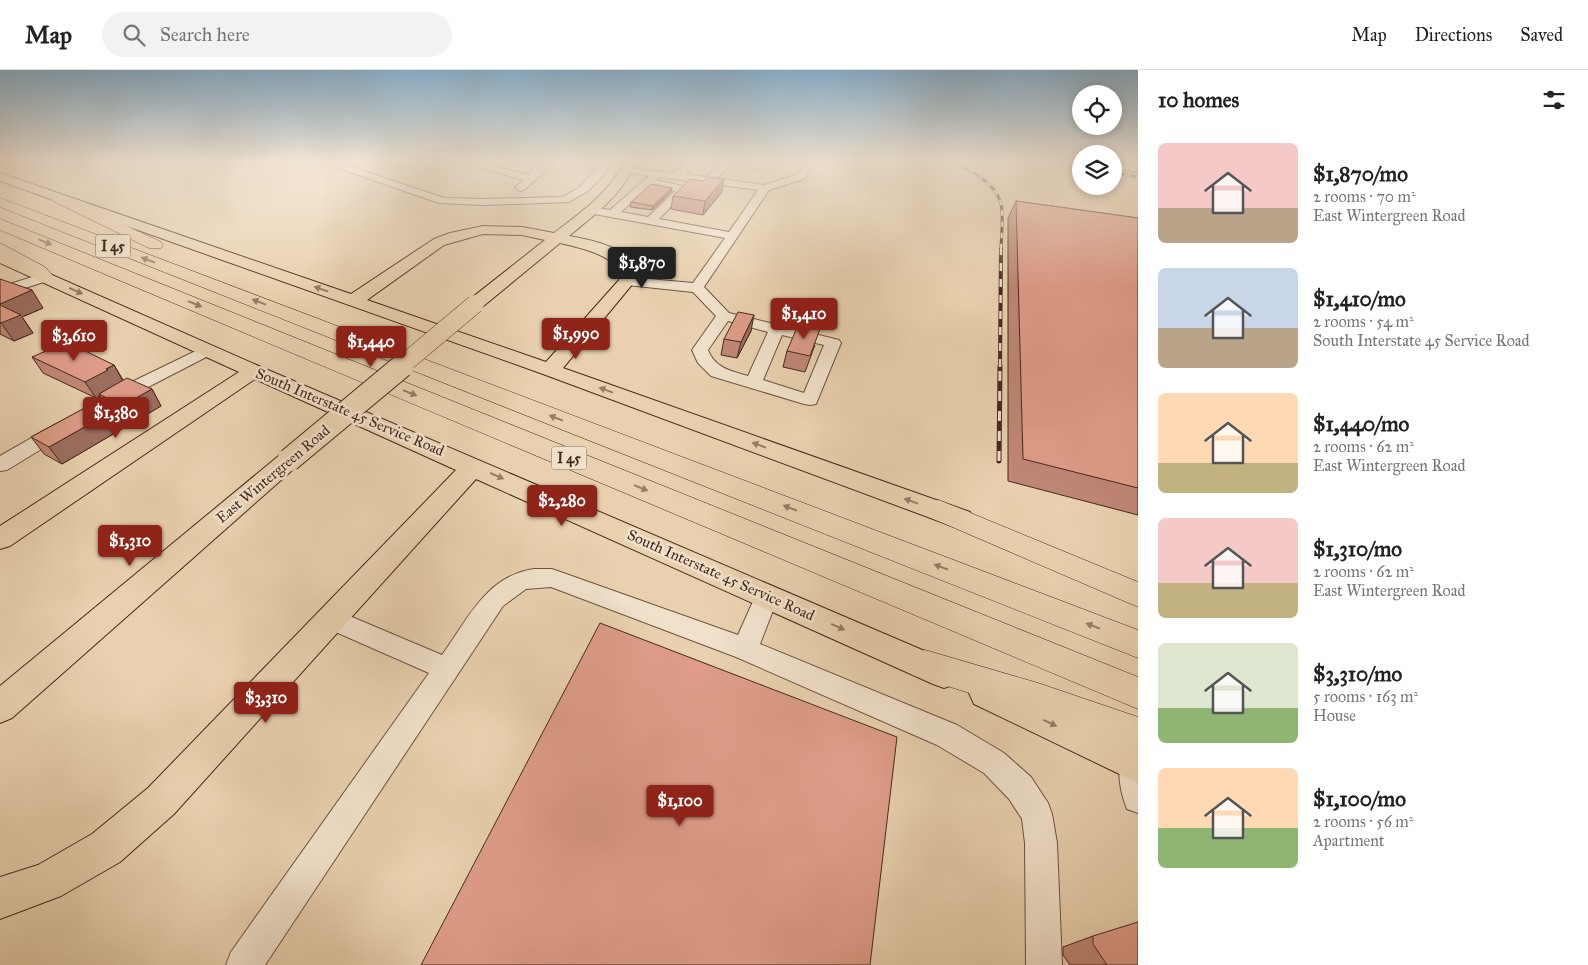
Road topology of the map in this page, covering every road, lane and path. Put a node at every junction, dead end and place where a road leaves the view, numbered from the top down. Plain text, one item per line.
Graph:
1 (0, 202) edge
2 (66, 202) edge
3 (69, 202) edge
4 (491, 202) edge
5 (505, 202) joint
6 (512, 202) edge
7 (584, 202) edge
8 (601, 202) edge
9 (626, 202) edge
10 (671, 202) edge
11 (755, 202) edge
12 (594, 207) junction
13 (613, 214) junction
14 (651, 221) junction
15 (0, 224) edge
16 (731, 236) junction
17 (558, 238) junction
18 (0, 248) edge
19 (0, 257) edge
20 (45, 277) junction
21 (627, 281) junction
22 (697, 288) junction
23 (226, 290) junction
24 (0, 292) edge
25 (353, 301) junction
26 (724, 316) junction
27 (777, 329) junction
28 (208, 350) junction
29 (550, 370) junction
30 (254, 371) junction
31 (753, 382) junction
32 (100, 406) edge
33 (75, 421) edge
34 (0, 466) edge
35 (474, 466) junction
36 (939, 510) junction
37 (0, 539) edge
38 (1138, 584) edge
39 (1138, 594) edge
40 (767, 595) junction
41 (331, 618) junction
42 (1138, 644) edge
43 (745, 649) junction
44 (925, 665) joint
45 (447, 669) junction
46 (1138, 693) edge
47 (0, 707) edge
48 (1136, 754) edge
49 (1138, 798) edge
50 (0, 898) edge
51 (244, 965) edge
52 (1044, 965) edge

23 -> 1 highway, I 45
2 - 23 highway
25 -> 3 main road
4 - 5 street
5 - 6 street
7 - 12 street
8 - 12 main road, East Wintergreen Road
9 - 13 street
10 - 14 street
11 - 16 street
12 - 13 street
12 - 17 main road, East Wintergreen Road
13 - 14 street
14 - 16 street
15 -> 46 highway, I 45
16 - 22 street
17 - 21 main road
17 - 25 main road
17 - 47 main road, East Wintergreen Road, bridge
18 - 20 highway
19 - 20 main road, South Interstate 45 Service Road
20 - 24 street
20 -> 28 main road, South Interstate 45 Service Road
21 - 22 street
21 - 29 main road
22 - 26 street
42 -> 23 highway, I 45
25 - 29 main road
26 - 27 street
26 - 31 street
27 - 31 street
27 - 31 street
28 - 30 main road, South Interstate 45 Service Road
28 - 32 street
36 -> 29 main road
30 - 35 main road, South Interstate 45 Service Road
30 - 37 main road
33 - 34 street
35 -> 40 main road, South Interstate 45 Service Road
35 - 41 main road
36 - 38 main road
36 - 39 highway
40 - 43 street
40 -> 44 main road, South Interstate 45 Service Road
41 - 45 street
41 - 50 main road
43 - 45 street
43 - 52 street
44 -> 48 highway
45 - 51 street
48 - 49 street

